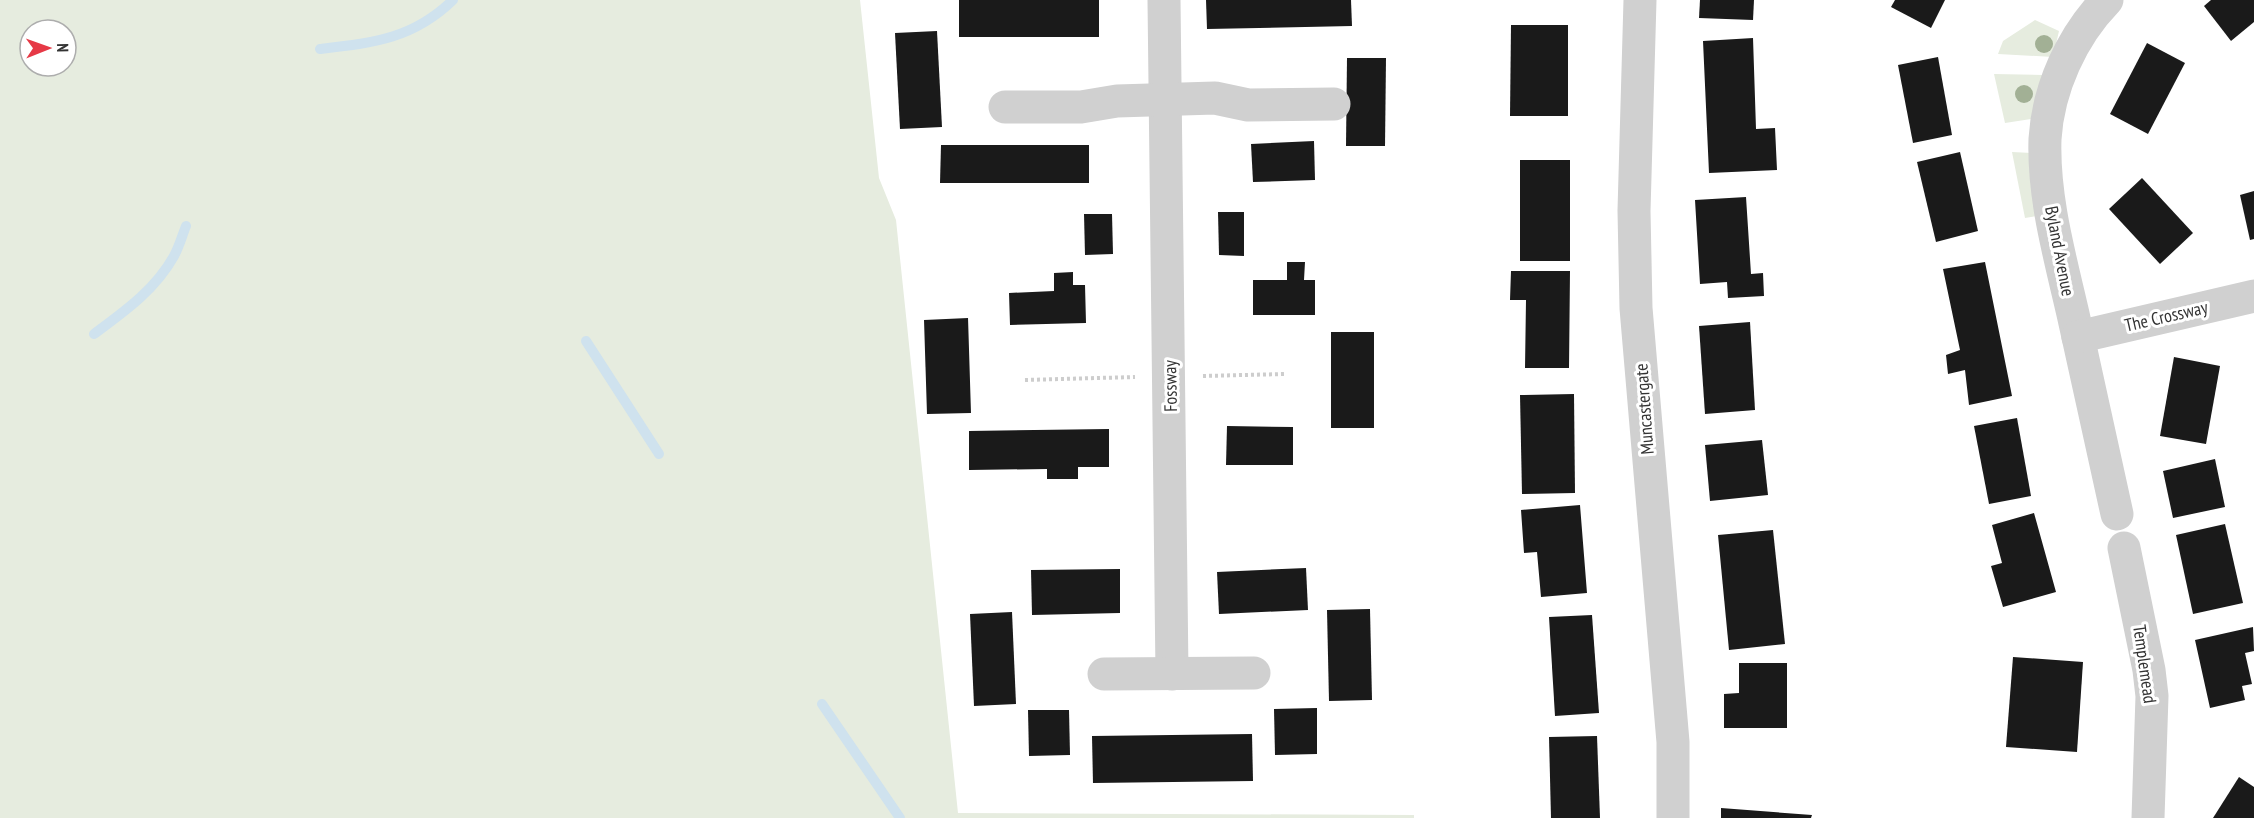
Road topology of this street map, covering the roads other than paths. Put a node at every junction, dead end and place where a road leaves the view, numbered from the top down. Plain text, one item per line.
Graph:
1 (1164, 0) edge
2 (1640, 0) edge
3 (2107, 0) edge
4 (1166, 99) junction
5 (1334, 104) dead end
6 (1005, 107) dead end
7 (2254, 296) edge
8 (2078, 337) junction
9 (2117, 514) dead end
10 (2124, 548) dead end
11 (1254, 673) dead end
12 (1104, 674) dead end
13 (1173, 674) junction
14 (1673, 818) edge
15 (2148, 818) edge

1 - 4 street, Fossway
2 - 14 street, Muncastergate
3 - 8 street, Byland Avenue
4 - 5 street
4 - 6 street
4 - 13 street, Fossway
7 - 8 street, The Crossway
8 - 9 street, Byland Avenue
10 - 15 street, Templemead
11 - 13 street
12 - 13 street

